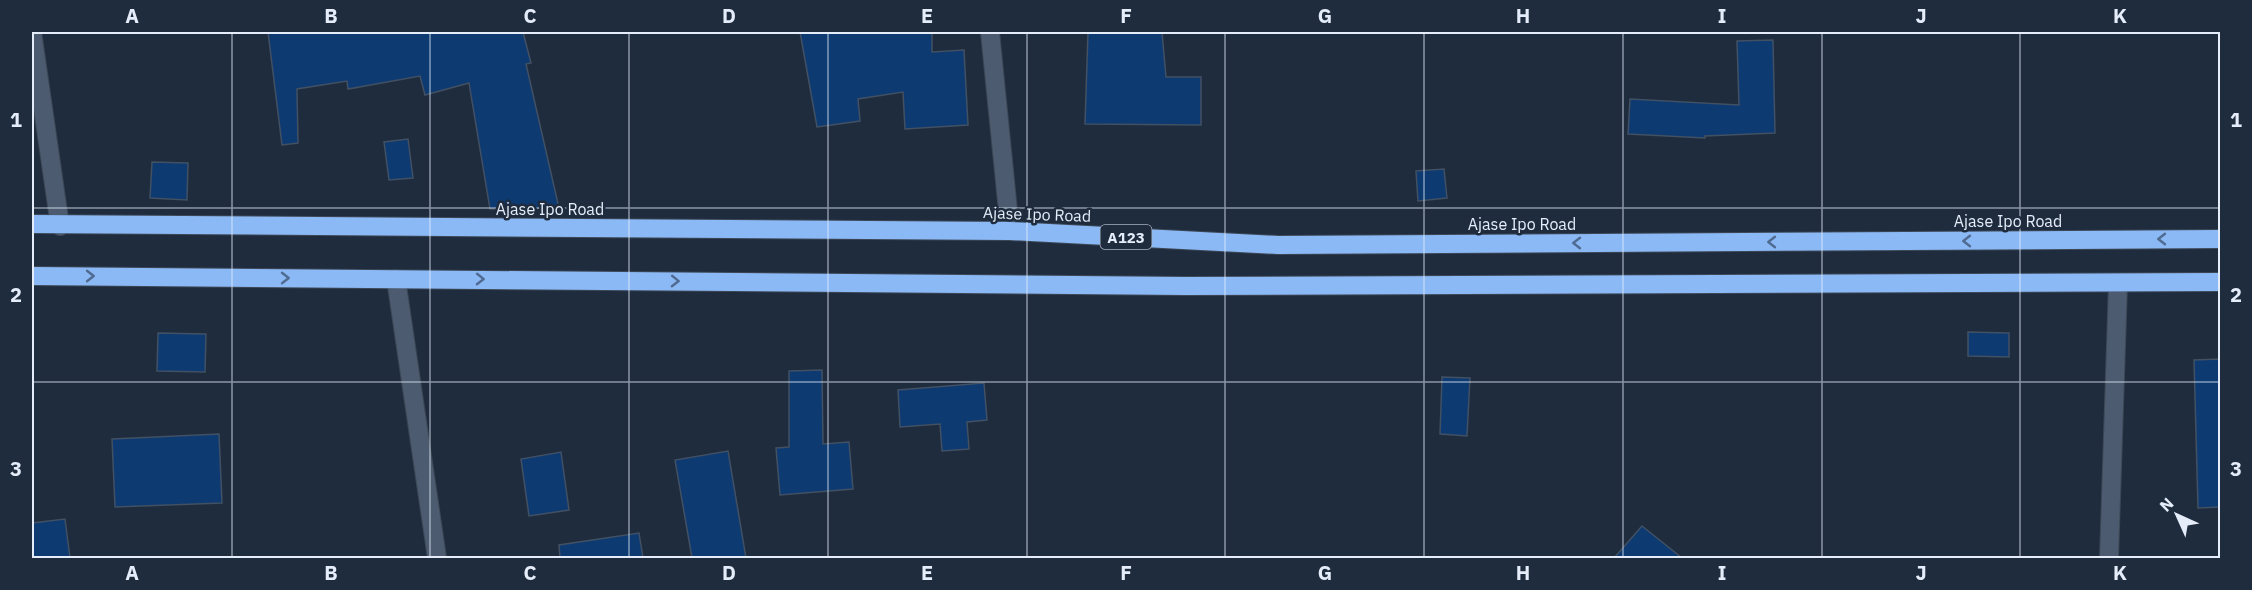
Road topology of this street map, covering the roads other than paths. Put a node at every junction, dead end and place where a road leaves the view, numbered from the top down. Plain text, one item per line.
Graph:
1 (32, 32) edge
2 (990, 32) edge
3 (32, 224) edge
4 (60, 226) junction
5 (1010, 231) junction
6 (2220, 239) edge
7 (32, 276) edge
8 (396, 279) junction
9 (2220, 282) edge
10 (2118, 284) junction
11 (437, 558) edge
12 (2109, 558) edge

1 - 4 street
2 - 5 street
3 - 4 highway, Ajase Ipo Road / A123
4 - 5 highway, Ajase Ipo Road / A123
6 -> 5 highway, Ajase Ipo Road / A123
7 -> 8 highway
8 -> 10 highway
8 - 11 street
9 - 10 highway
10 - 12 street

